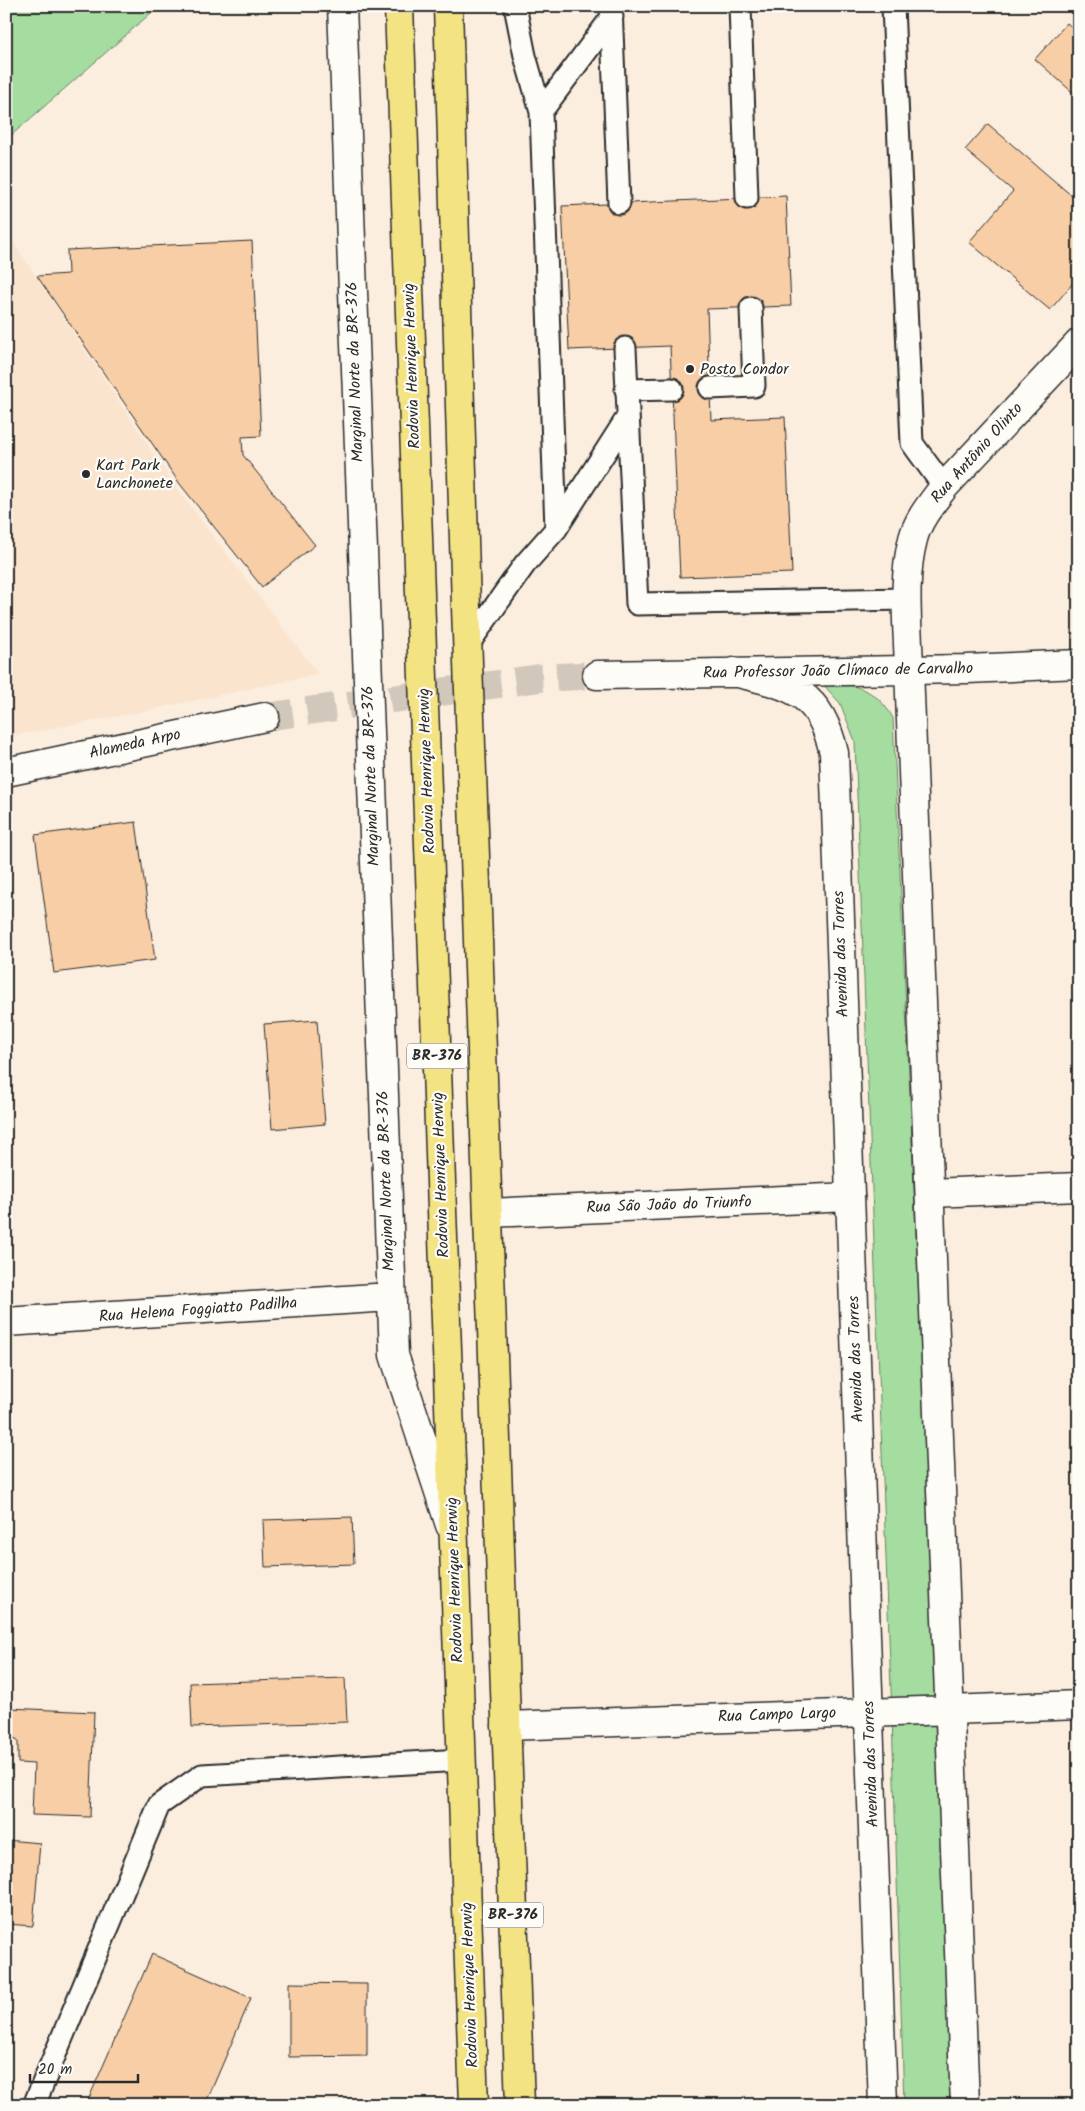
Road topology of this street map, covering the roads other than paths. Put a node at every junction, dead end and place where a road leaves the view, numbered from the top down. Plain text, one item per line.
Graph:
1 (342, 6) edge
2 (399, 6) edge
3 (448, 6) edge
4 (515, 6) edge
5 (740, 6) edge
6 (893, 6) edge
7 (612, 12) edge
8 (541, 112) junction
9 (747, 198) dead end
10 (619, 203) dead end
11 (751, 308) dead end
12 (1079, 343) edge
13 (624, 348) dead end
14 (710, 388) dead end
15 (672, 389) dead end
16 (626, 390) junction
17 (627, 418) junction
18 (944, 487) junction
19 (556, 529) junction
20 (907, 599) junction
21 (468, 646) junction
22 (1079, 664) edge
23 (909, 669) junction
24 (734, 672) junction
25 (597, 675) tunnel mouth
26 (265, 717) tunnel mouth
27 (6, 772) edge
28 (1079, 1187) edge
29 (930, 1193) junction
30 (850, 1197) junction
31 (488, 1212) junction
32 (390, 1297) junction
33 (6, 1322) edge
34 (454, 1537) junction
35 (1079, 1705) edge
36 (950, 1710) junction
37 (869, 1712) junction
38 (506, 1726) junction
39 (462, 1760) junction
40 (34, 2105) edge
41 (474, 2105) edge
42 (520, 2105) edge
43 (882, 2105) edge
44 (965, 2105) edge

1 - 32 main road, Marginal Norte da BR-376
2 - 34 highway, Rodovia Henrique Herwig / BR-376
3 - 21 highway, BR-376
4 - 8 lane
5 - 9 lane
6 - 18 lane
7 - 8 lane
7 - 10 lane
8 - 19 lane
11 - 14 lane
12 - 18 main road, Rua Antônio Olinto
13 - 16 lane
15 - 16 lane
16 - 17 lane
17 - 19 lane
17 - 20 lane
18 - 20 main road, Rua Antônio Olinto
19 - 21 lane
20 - 23 main road, Rua Antônio Olinto
21 - 31 highway, BR-376
22 - 23 main road, Rua Professor João Clímaco de Carvalho
23 - 24 main road, Rua Professor João Clímaco de Carvalho
23 - 29 main road
24 - 25 main road, Rua Professor João Clímaco de Carvalho
24 - 30 main road, Avenida das Torres
26 - 27 main road, Alameda Arpo
28 - 29 main road
29 - 36 main road
30 - 31 main road, Rua São João do Triunfo
30 - 37 main road, Avenida das Torres
31 - 38 highway, BR-376
32 - 33 main road, Rua Helena Foggiatto Padilha
32 - 34 main road, Marginal Norte da BR-376
34 - 39 highway, Rodovia Henrique Herwig / BR-376
35 - 36 main road, Rua Campo Largo
36 - 37 main road, Rua Campo Largo
36 - 44 main road
37 - 38 main road, Rua Campo Largo
37 - 43 main road, Avenida das Torres
38 - 42 highway, BR-376
39 - 40 lane
39 - 41 highway, Rodovia Henrique Herwig / BR-376

